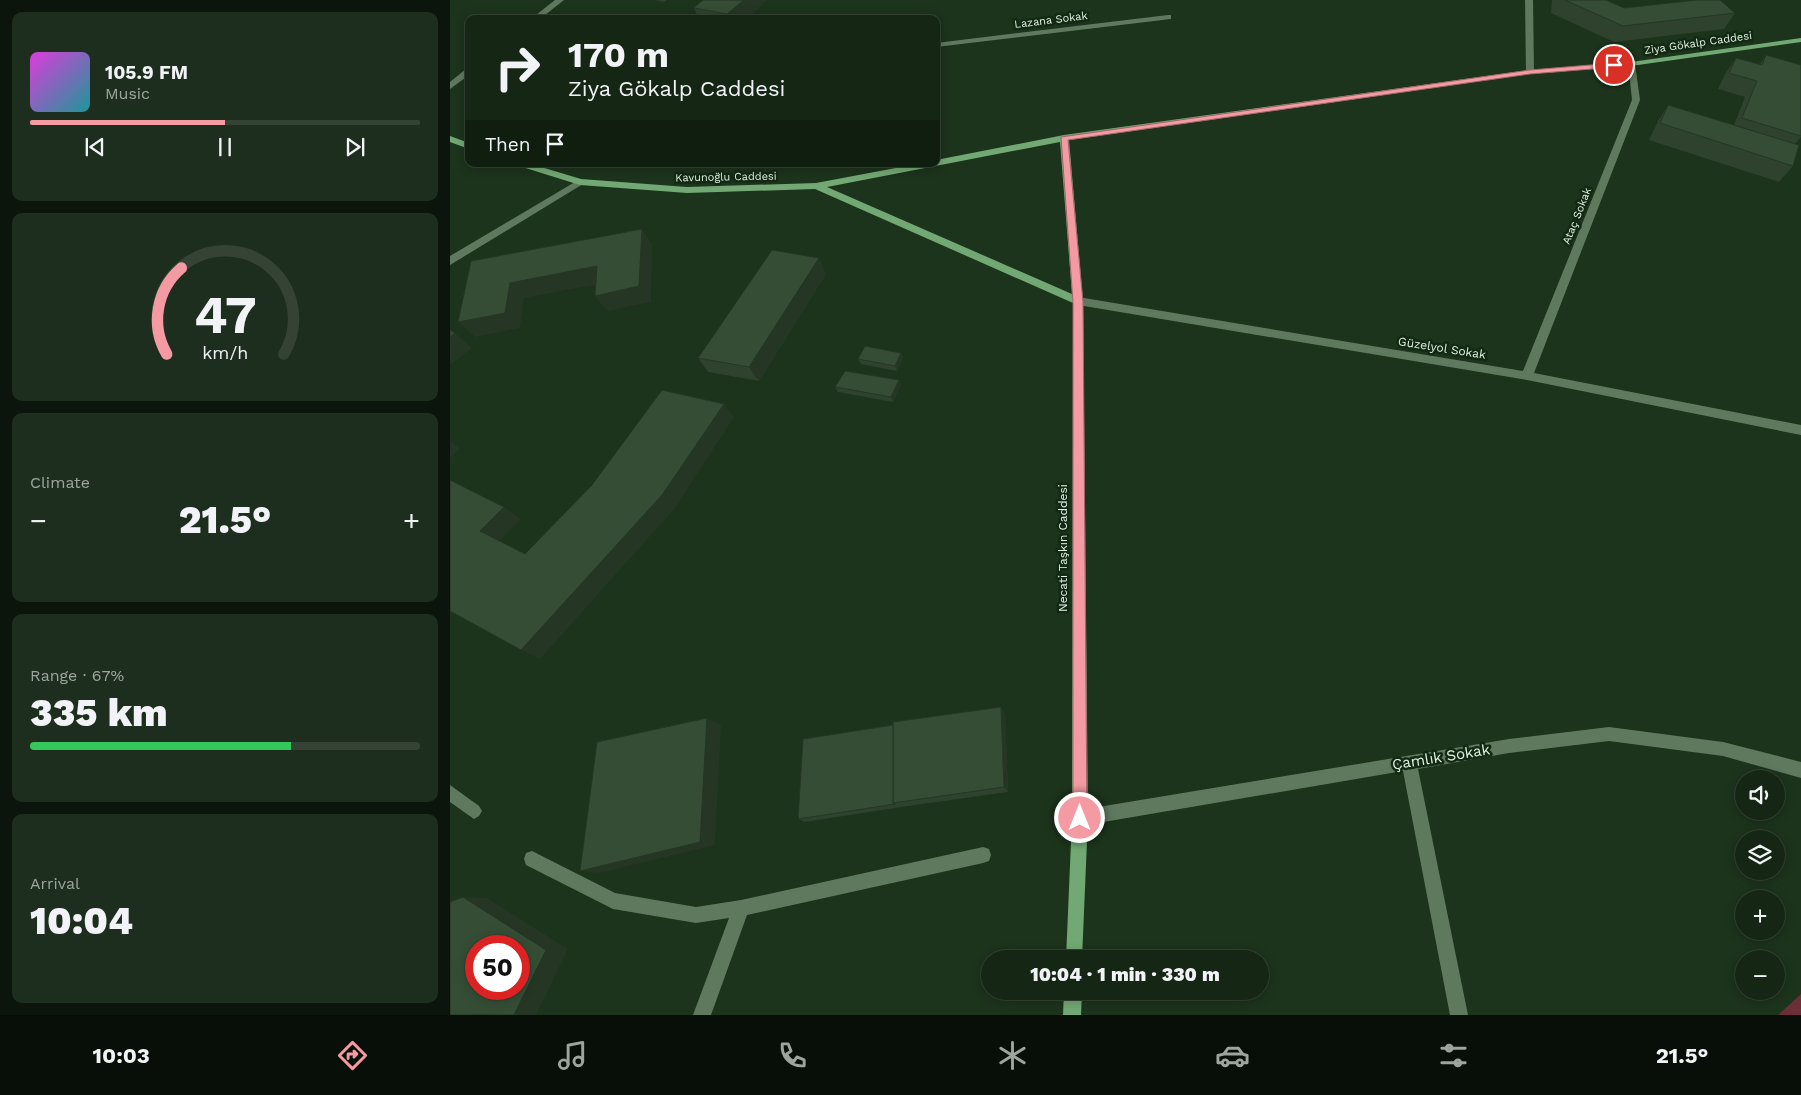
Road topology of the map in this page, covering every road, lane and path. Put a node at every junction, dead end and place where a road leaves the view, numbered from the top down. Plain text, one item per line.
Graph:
1 (560, 0) edge
2 (1529, 0) edge
3 (539, 15) edge
4 (1168, 17) dead end
5 (1801, 40) edge
6 (940, 45) edge
7 (1631, 64) junction
8 (1530, 72) junction
9 (465, 74) edge
10 (450, 86) edge
11 (1064, 138) junction
12 (450, 139) edge
13 (465, 145) edge
14 (940, 162) edge
15 (532, 167) edge
16 (916, 167) edge
17 (580, 182) junction
18 (816, 186) junction
19 (450, 261) edge
20 (1078, 302) junction
21 (1527, 376) junction
22 (1801, 430) edge
23 (1409, 762) junction
24 (1801, 770) edge
25 (450, 793) edge
26 (474, 811) dead end
27 (1080, 818) junction
28 (983, 855) dead end
29 (532, 859) dead end
30 (741, 908) junction
31 (1074, 950) edge
32 (1073, 1000) edge
33 (702, 1015) edge
34 (1072, 1015) edge
35 (1460, 1015) edge

1 - 3 street
2 - 8 street
4 - 6 street, Lazana Sokak
5 - 7 main road, Ziya Gökalp Caddesi
7 - 8 main road, Ziya Gökalp Caddesi
7 - 21 street, Ataç Sokak
8 - 11 main road, Ziya Gökalp Caddesi
9 - 10 street
11 - 14 main road
11 - 20 main road, Necati Taşkın Caddesi
12 - 13 main road
15 - 17 main road, Kavunoğlu Caddesi
16 - 18 main road, Kavunoğlu Caddesi
17 - 18 main road, Kavunoğlu Caddesi
17 - 19 street
18 - 20 main road
20 - 21 street, Güzelyol Sokak
20 - 27 main road, Necati Taşkın Caddesi
21 - 22 street, Güzelyol Sokak
23 - 24 street, Çamlık Sokak
23 - 27 street, Çamlık Sokak
23 - 35 street
25 - 26 street
27 - 31 main road, Necati Taşkın Caddesi
28 - 30 street
29 - 30 street
30 - 33 street
32 - 34 main road

